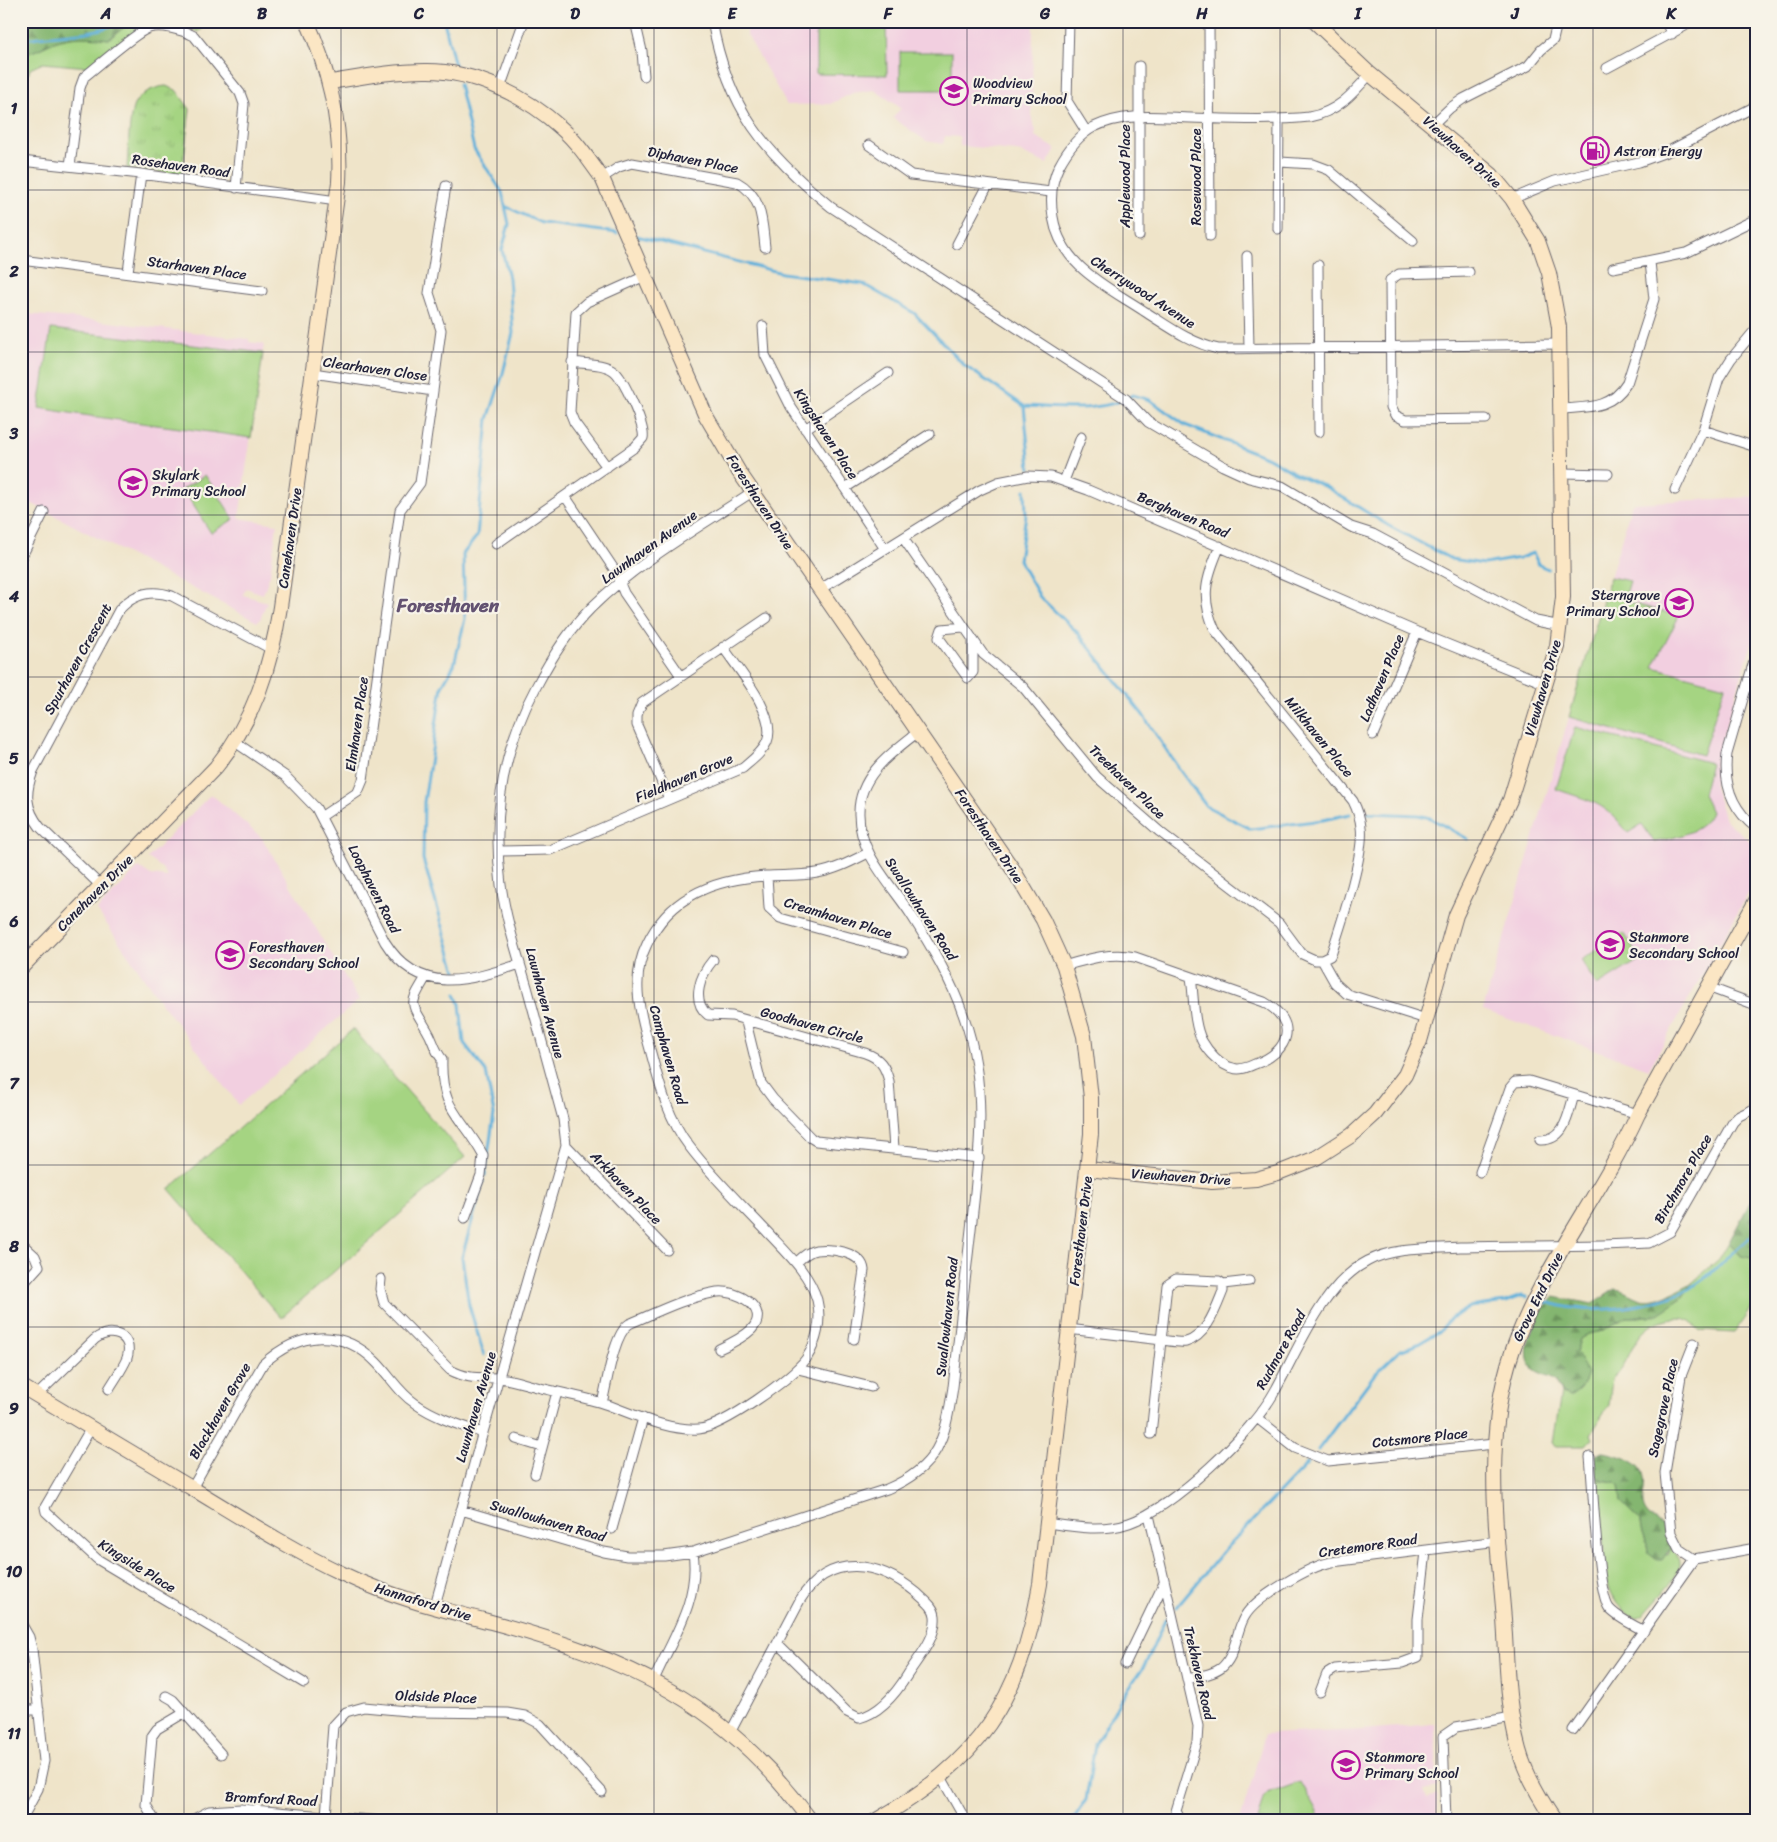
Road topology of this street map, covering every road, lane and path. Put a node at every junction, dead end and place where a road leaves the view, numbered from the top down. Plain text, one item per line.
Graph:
1 (307, 21) edge
2 (524, 21) edge
3 (635, 21) edge
4 (712, 21) edge
5 (1069, 21) edge
6 (1209, 21) edge
7 (1314, 21) edge
8 (1553, 21) edge
9 (1665, 21) edge
10 (1685, 26) dead end
11 (1672, 34) junction
12 (1139, 66) dead end
13 (1607, 68) dead end
14 (1370, 74) junction
15 (644, 76) dead end
16 (330, 82) junction
17 (500, 88) junction
18 (1756, 106) edge
19 (1138, 116) junction
20 (1209, 118) junction
21 (1279, 118) junction
22 (1432, 125) junction
23 (1086, 131) junction
24 (869, 145) dead end
25 (21, 161) edge
26 (1280, 162) junction
27 (70, 166) junction
28 (141, 174) junction
29 (602, 178) junction
30 (988, 185) junction
31 (446, 186) dead end
32 (236, 188) junction
33 (1051, 192) junction
34 (1512, 199) junction
35 (337, 201) junction
36 (1756, 220) edge
37 (1278, 229) dead end
38 (1139, 236) dead end
39 (1210, 236) dead end
40 (1413, 241) dead end
41 (957, 244) dead end
42 (765, 247) dead end
43 (1247, 256) dead end
44 (21, 260) edge
45 (1650, 262) junction
46 (1318, 264) dead end
47 (1613, 268) dead end
48 (128, 272) junction
49 (1469, 272) dead end
50 (645, 276) junction
51 (262, 291) dead end
52 (763, 326) dead end
53 (1756, 329) edge
54 (1560, 344) junction
55 (1389, 347) junction
56 (1249, 348) junction
57 (1319, 348) junction
58 (572, 362) junction
59 (888, 373) dead end
60 (313, 374) junction
61 (433, 391) junction
62 (1561, 409) junction
63 (1486, 419) dead end
64 (805, 429) junction
65 (1703, 430) junction
66 (1318, 432) dead end
67 (930, 434) dead end
68 (1081, 437) dead end
69 (1756, 446) edge
70 (607, 467) junction
71 (1562, 473) junction
72 (1608, 474) dead end
73 (1064, 481) junction
74 (845, 488) junction
75 (1675, 490) dead end
76 (752, 492) junction
77 (565, 496) junction
78 (44, 512) dead end
79 (903, 538) junction
80 (496, 544) dead end
81 (1220, 546) junction
82 (885, 549) junction
83 (21, 558) edge
84 (618, 584) junction
85 (819, 590) junction
86 (385, 616) joint
87 (767, 618) dead end
88 (1561, 626) junction
89 (963, 627) junction
90 (1417, 632) junction
91 (973, 641) junction
92 (723, 647) junction
93 (273, 650) junction
94 (1756, 654) edge
95 (681, 676) junction
96 (1546, 684) junction
97 (918, 732) junction
98 (1373, 735) dead end
99 (235, 742) junction
100 (670, 799) junction
101 (322, 816) junction
102 (1756, 828) edge
103 (499, 851) junction
104 (868, 853) junction
105 (767, 876) junction
106 (101, 886) junction
107 (1756, 901) edge
108 (903, 952) dead end
109 (1324, 959) junction
110 (712, 960) dead end
111 (520, 964) junction
112 (1064, 966) junction
113 (21, 968) edge
114 (426, 976) junction
115 (1191, 977) junction
116 (1708, 987) junction
117 (1756, 1005) edge
118 (1426, 1019) junction
119 (746, 1022) junction
120 (1574, 1095) junction
121 (1756, 1108) edge
122 (1638, 1114) junction
123 (1540, 1140) dead end
124 (566, 1145) junction
125 (894, 1148) junction
126 (979, 1158) junction
127 (1088, 1169) junction
128 (1480, 1172) dead end
129 (465, 1218) dead end
130 (21, 1243) edge
131 (1564, 1246) junction
132 (667, 1250) dead end
133 (796, 1263) junction
134 (382, 1279) dead end
135 (1249, 1281) dead end
136 (1223, 1284) junction
137 (21, 1286) edge
138 (1068, 1329) junction
139 (854, 1339) dead end
140 (1162, 1340) junction
141 (1694, 1343) dead end
142 (719, 1349) dead end
143 (798, 1369) junction
144 (500, 1378) junction
145 (21, 1386) edge
146 (871, 1387) dead end
147 (109, 1389) dead end
148 (557, 1392) junction
149 (36, 1396) junction
150 (602, 1404) junction
151 (643, 1418) junction
152 (1257, 1418) junction
153 (92, 1428) junction
154 (483, 1433) junction
155 (1150, 1434) dead end
156 (516, 1439) dead end
157 (1494, 1444) junction
158 (542, 1447) junction
159 (1590, 1457) dead end
160 (535, 1474) dead end
161 (192, 1488) junction
162 (461, 1510) junction
163 (1149, 1515) junction
164 (1047, 1524) junction
165 (612, 1529) dead end
166 (1498, 1541) junction
167 (1756, 1548) edge
168 (693, 1552) junction
169 (1426, 1552) junction
170 (1694, 1559) junction
171 (1164, 1583) junction
172 (434, 1609) junction
173 (21, 1623) edge
174 (1644, 1631) junction
175 (778, 1644) junction
176 (1125, 1664) dead end
177 (1187, 1679) junction
178 (654, 1680) junction
179 (304, 1684) dead end
180 (1320, 1692) dead end
181 (169, 1698) dead end
182 (21, 1710) edge
183 (39, 1710) junction
184 (184, 1713) junction
185 (1512, 1717) junction
186 (1573, 1730) dead end
187 (731, 1731) junction
188 (217, 1751) dead end
189 (941, 1777) junction
190 (602, 1792) dead end
191 (257, 1809) junction
192 (326, 1816) junction
193 (362, 1820) edge
194 (21, 1821) edge
195 (155, 1821) edge
196 (190, 1821) edge
197 (256, 1821) edge
198 (382, 1821) edge
199 (811, 1821) edge
200 (875, 1821) edge
201 (966, 1821) edge
202 (1187, 1821) edge
203 (1446, 1821) edge
204 (1554, 1821) edge

1 - 16 street, Canehaven Drive
2 - 17 street
3 - 15 street
4 - 88 street
5 - 23 street
6 - 20 street, Rosewood Place
7 - 14 street, Viewhaven Drive
8 - 22 street
9 - 11 street
10 - 11 street
11 - 13 street
12 - 19 street
14 - 21 street, Cherrywood Avenue
14 - 22 street, Viewhaven Drive
16 - 17 street, Foresthaven Drive
16 - 35 street, Canehaven Drive
17 - 29 street, Foresthaven Drive
18 - 34 street
19 - 20 street, Cherrywood Avenue
19 - 23 street, Cherrywood Avenue
19 - 38 street, Applewood Place
20 - 21 street, Cherrywood Avenue
20 - 39 street, Rosewood Place
21 - 26 street
22 - 34 street, Viewhaven Drive
23 - 33 street, Cherrywood Avenue
24 - 30 street
25 - 27 street, Rosehaven Road
26 - 37 street
26 - 40 street
27 - 28 street, Rosehaven Road
27 - 32 street
28 - 32 street, Rosehaven Road
28 - 48 street, Starhaven Place
29 - 42 street, Diphaven Place
29 - 50 street, Foresthaven Drive
30 - 33 street
30 - 41 street
31 - 61 street, Clearhaven Close
32 - 35 street, Rosehaven Road
33 - 56 street, Cherrywood Avenue
34 - 54 street, Viewhaven Drive
35 - 60 street, Canehaven Drive
36 - 45 street
43 - 56 street
44 - 48 street, Starhaven Place
45 - 47 street
45 - 62 street
46 - 57 street
48 - 51 street, Starhaven Place
49 - 55 street
50 - 58 street
50 - 76 street, Foresthaven Drive
52 - 64 street, Kingshaven Place
53 - 65 street
54 - 55 street, Cherrywood Avenue
54 - 62 street, Viewhaven Drive
55 - 57 street, Cherrywood Avenue
55 - 63 street
56 - 57 street, Cherrywood Avenue
57 - 66 street
58 - 70 street
58 - 70 street
59 - 64 street
60 - 61 street, Clearhaven Close
60 - 93 street, Canehaven Drive
61 - 86 street, Clearhaven Close
62 - 71 street, Viewhaven Drive
64 - 74 street, Kingshaven Place
65 - 69 street
65 - 75 street
67 - 74 street
68 - 73 street
70 - 77 street
71 - 72 street
71 - 88 street, Viewhaven Drive
73 - 79 street, Berghaven Road
73 - 81 street, Berghaven Road
74 - 82 street, Kingshaven Place
76 - 84 street, Lawnhaven Avenue
76 - 85 street, Foresthaven Drive
77 - 80 street
77 - 84 street
78 - 83 street
79 - 82 street, Berghaven Road
79 - 89 street, Treehaven Place
81 - 90 street, Berghaven Road
81 - 109 street, Milkhaven Place
82 - 85 street, Berghaven Road
84 - 95 street
84 - 103 street, Lawnhaven Avenue
85 - 97 street, Foresthaven Drive
86 - 101 street, Elmhaven Place
87 - 92 street
88 - 96 street, Viewhaven Drive
89 - 91 street, Treehaven Place
89 - 91 street
90 - 96 street, Berghaven Road
90 - 98 street, Ladhaven Place
91 - 109 street, Treehaven Place
92 - 95 street
92 - 100 street, Fieldhaven Grove
93 - 99 street, Canehaven Drive
93 - 106 street, Spurhaven Crescent
94 - 102 street
95 - 100 street
96 - 118 street, Viewhaven Drive
97 - 104 street, Swallowhaven Road
97 - 112 street, Foresthaven Drive
99 - 101 street, Loophaven Road
99 - 106 street, Canehaven Drive
100 - 103 street, Fieldhaven Grove
101 - 114 street, Loophaven Road
103 - 111 street, Lawnhaven Avenue
104 - 105 street, Camphaven Road
104 - 126 street, Swallowhaven Road
105 - 108 street, Creamhaven Place
105 - 133 street, Camphaven Road
106 - 113 street, Canehaven Drive
107 - 116 street, Grove End Drive
109 - 118 street
110 - 119 street
111 - 114 street, Loophaven Road
111 - 124 street, Lawnhaven Avenue
112 - 115 street
112 - 127 street, Foresthaven Drive
114 - 129 street
115 - 115 street
116 - 117 street
116 - 122 street, Grove End Drive
118 - 127 street, Viewhaven Drive
119 - 125 street, Goodhaven Circle
119 - 125 street, Goodhaven Circle
120 - 122 street
120 - 123 street
120 - 128 street
121 - 131 street, Birchmore Place
122 - 131 street, Grove End Drive
124 - 132 street, Arkhaven Place
124 - 144 street, Lawnhaven Avenue
125 - 126 street, Goodhaven Circle
126 - 168 street, Swallowhaven Road
127 - 138 street, Foresthaven Drive
130 - 137 street
131 - 152 street, Rudmore Road
131 - 157 street, Grove End Drive
133 - 139 street
133 - 143 street, Camphaven Road
134 - 144 street, Camphaven Road
135 - 136 street
136 - 140 street
136 - 140 street
138 - 140 street
138 - 164 street, Foresthaven Drive
140 - 155 street
141 - 170 street, Sagegrove Place
142 - 150 street
143 - 146 street
143 - 151 street, Camphaven Road
144 - 148 street, Camphaven Road
144 - 154 street, Lawnhaven Avenue
145 - 149 street, Hannaford Drive
147 - 149 street
148 - 150 street, Camphaven Road
148 - 158 street
149 - 153 street, Hannaford Drive
150 - 151 street, Camphaven Road
151 - 165 street
152 - 157 street, Cotsmore Place
152 - 163 street, Rudmore Road
153 - 161 street, Hannaford Drive
153 - 179 street, Kingside Place
154 - 161 street, Blackhaven Grove
154 - 162 street, Lawnhaven Avenue
156 - 158 street
157 - 166 street, Grove End Drive
158 - 160 street
159 - 174 street
161 - 172 street, Hannaford Drive
162 - 168 street, Swallowhaven Road
162 - 172 street, Lawnhaven Avenue
163 - 164 street, Rudmore Road
163 - 171 street, Trekhaven Road
164 - 189 street, Foresthaven Drive
166 - 169 street, Cretemore Road
166 - 185 street, Grove End Drive
167 - 170 street
168 - 178 street
169 - 177 street, Cretemore Road
169 - 180 street, Cretemore Road
170 - 174 street
171 - 176 street
171 - 177 street, Trekhaven Road
172 - 178 street, Hannaford Drive
173 - 183 street
174 - 186 street
175 - 175 street
175 - 187 street
177 - 202 street, Trekhaven Road
178 - 187 street, Hannaford Drive
181 - 184 street
182 - 183 street
183 - 194 street
184 - 188 street
184 - 195 street
185 - 203 street
185 - 204 street, Grove End Drive
187 - 199 street, Hannaford Drive
189 - 200 street, Foresthaven Drive
189 - 201 street
190 - 192 street, Oldside Place
191 - 192 street, Bramford Road
191 - 196 street, Bramford Road
191 - 197 street
192 - 193 street, Bramford Road
193 - 198 street, Bramford Road

